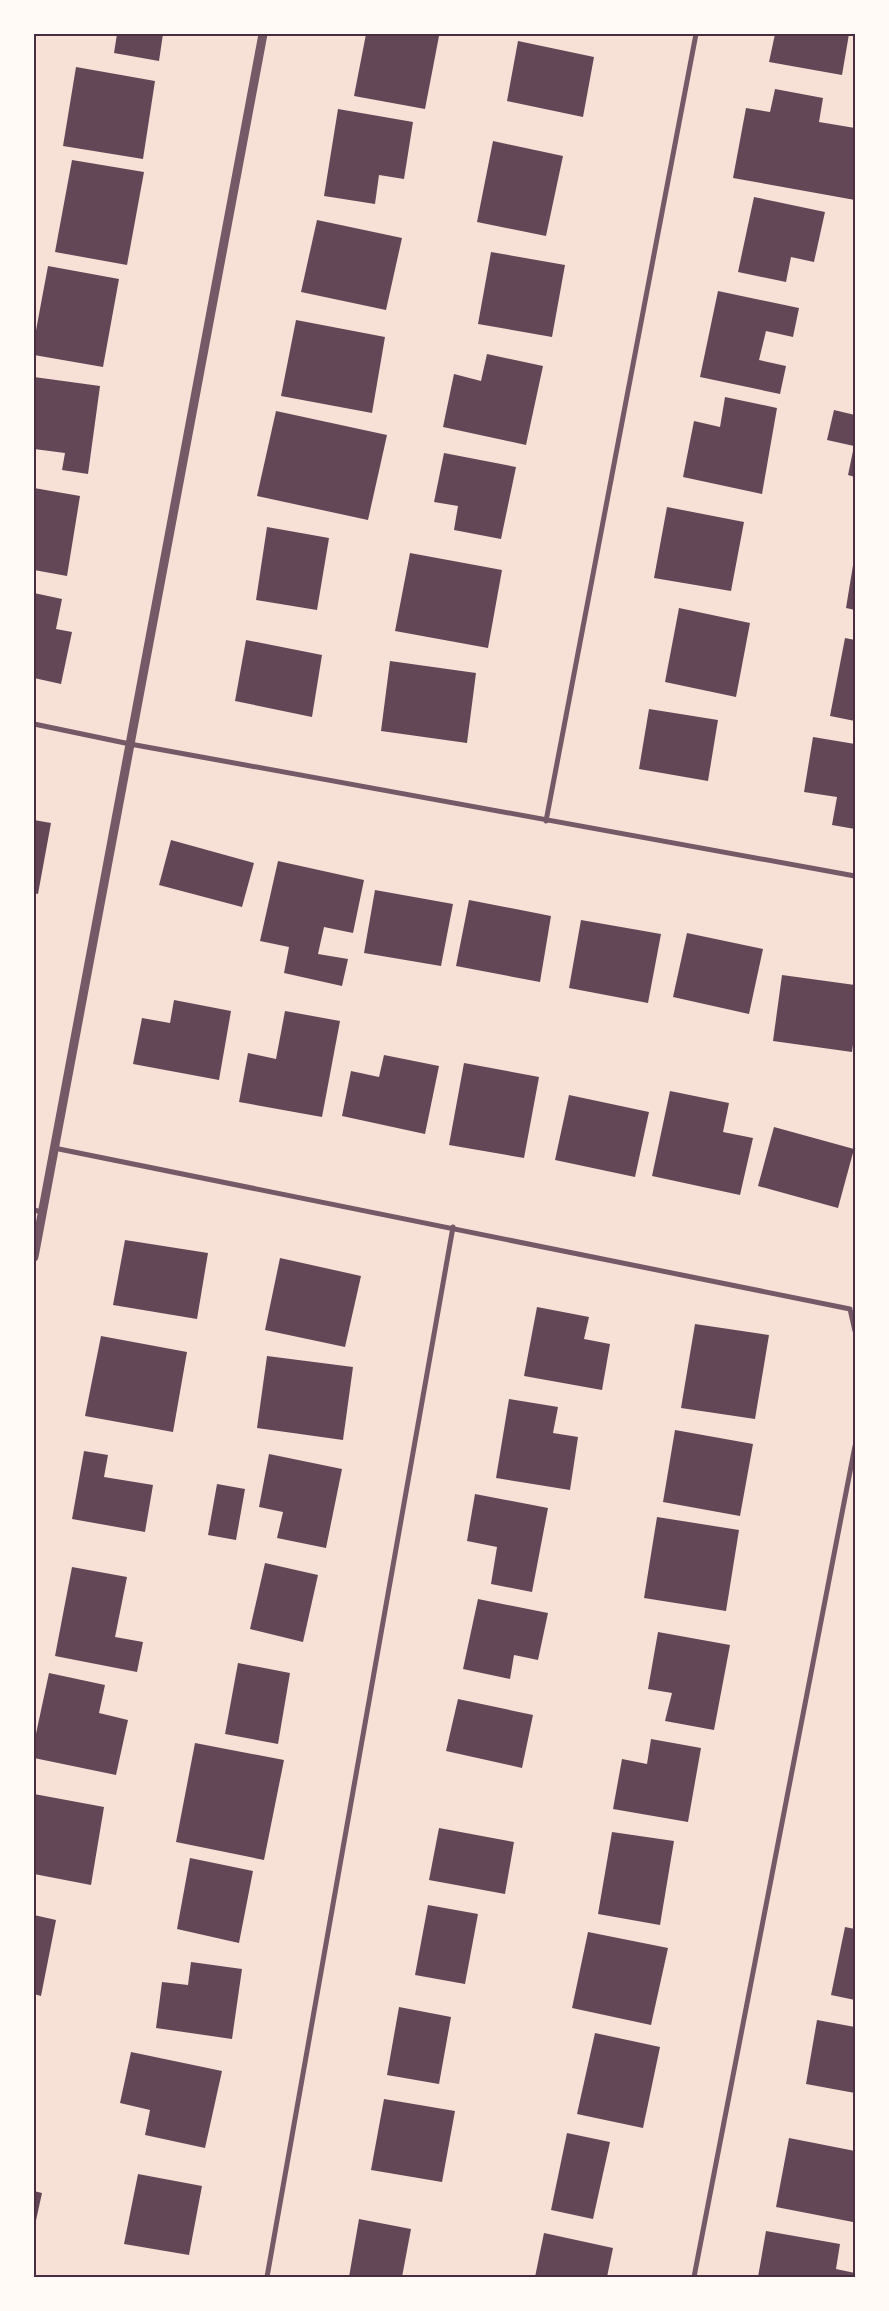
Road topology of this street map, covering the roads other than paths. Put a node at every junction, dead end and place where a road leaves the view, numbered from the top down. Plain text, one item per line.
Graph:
1 (263, 34) edge
2 (696, 34) edge
3 (34, 724) edge
4 (130, 744) junction
5 (546, 821) junction
6 (855, 876) edge
7 (54, 1148) junction
8 (38, 1211) edge
9 (453, 1227) junction
10 (34, 1257) edge
11 (855, 1305) edge
12 (850, 1309) junction
13 (855, 1331) edge
14 (855, 1446) edge
15 (267, 2277) edge
16 (694, 2277) edge

1 - 4 street
2 - 5 street
3 - 4 street
4 - 5 street
4 - 7 street
5 - 6 street
7 - 8 street
7 - 9 street
8 - 10 street
9 - 12 street
9 - 15 street
11 - 12 street
12 - 13 street
14 - 16 street

